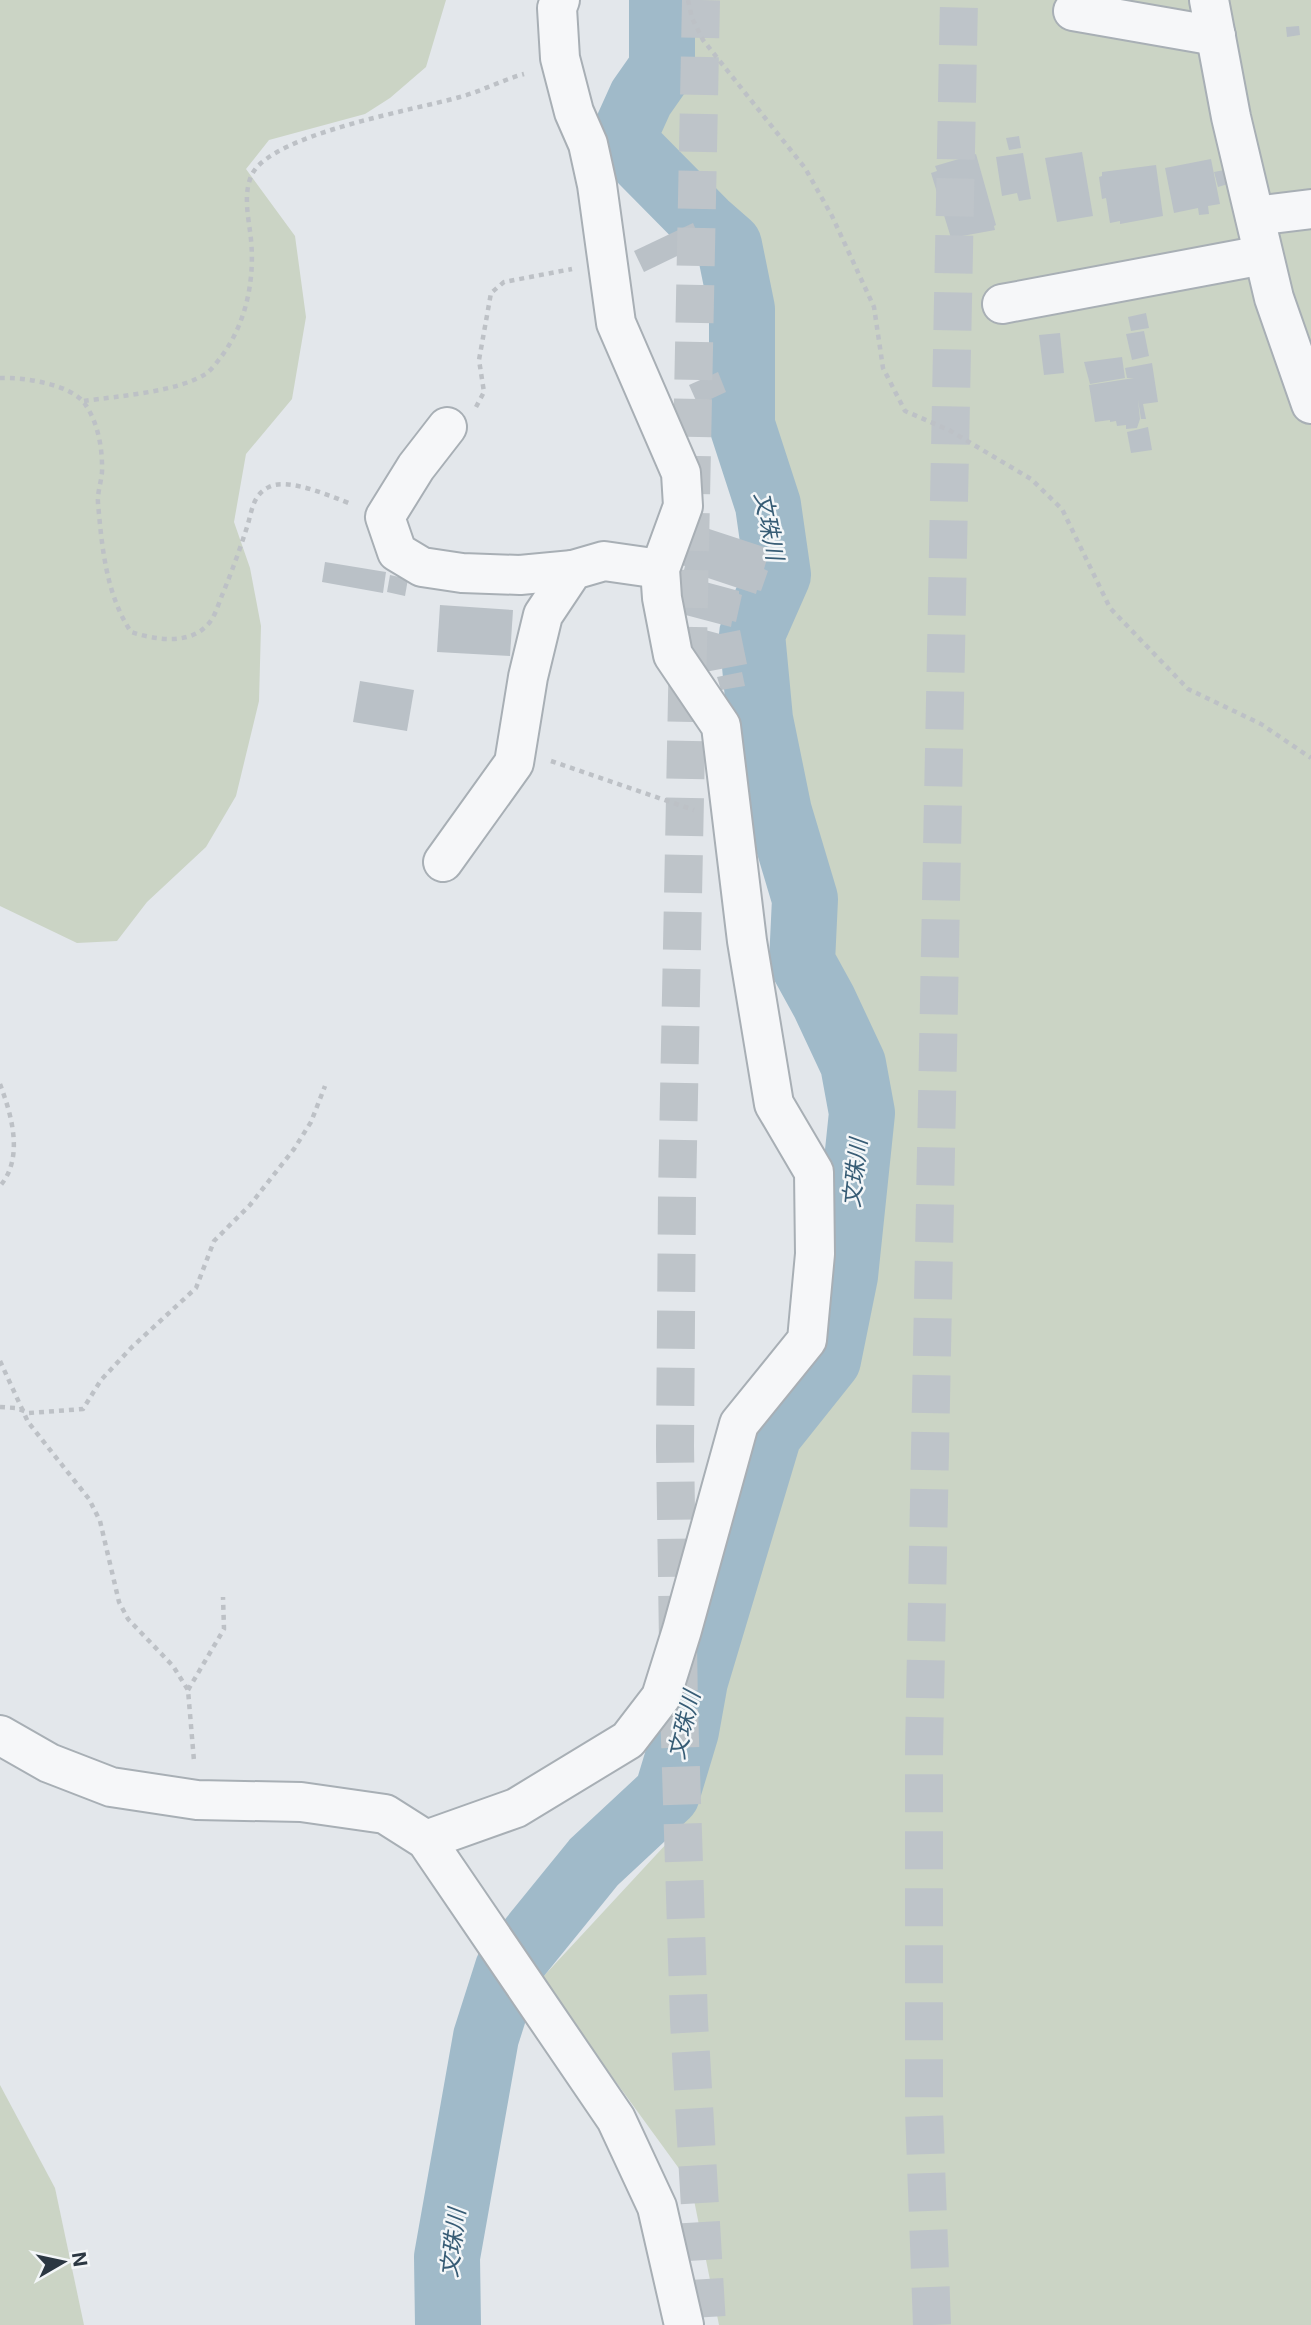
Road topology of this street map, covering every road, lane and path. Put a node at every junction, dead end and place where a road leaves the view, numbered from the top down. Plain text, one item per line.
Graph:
1 (560, 0) edge
2 (688, 0) edge
3 (1073, 11) dead end
4 (1213, 18) edge
5 (563, 67) junction
6 (1311, 209) edge
7 (1255, 216) junction
8 (1263, 256) junction
9 (608, 262) junction
10 (1002, 304) dead end
11 (0, 378) edge
12 (84, 401) junction
13 (1311, 404) edge
14 (446, 427) joint
15 (385, 517) junction
16 (660, 569) junction
17 (573, 570) junction
18 (517, 749) junction
19 (1311, 758) edge
20 (731, 804) junction
21 (443, 862) dead end
22 (0, 1084) edge
23 (326, 1086) dead end
24 (0, 1186) edge
25 (0, 1360) edge
26 (0, 1407) edge
27 (22, 1410) junction
28 (223, 1597) dead end
29 (188, 1690) junction
30 (0, 1735) edge
31 (197, 1800) junction
32 (426, 1840) junction
33 (684, 2325) edge

1 - 5 street
2 - 19 path
3 - 4 street
4 - 7 street
5 - 9 street
5 - 12 path
6 - 7 street
7 - 8 street
8 - 10 street
8 - 13 street
9 - 14 path
9 - 16 street
11 - 12 path
12 - 15 path
14 - 15 street
15 - 17 street
16 - 17 street
16 - 20 street
17 - 18 street
18 - 20 path
18 - 21 street
20 - 32 street
22 - 24 path
23 - 27 path
25 - 27 path
26 - 27 path
27 - 29 path
28 - 29 path
29 - 31 path
30 - 31 street
31 - 32 street
32 - 33 street

